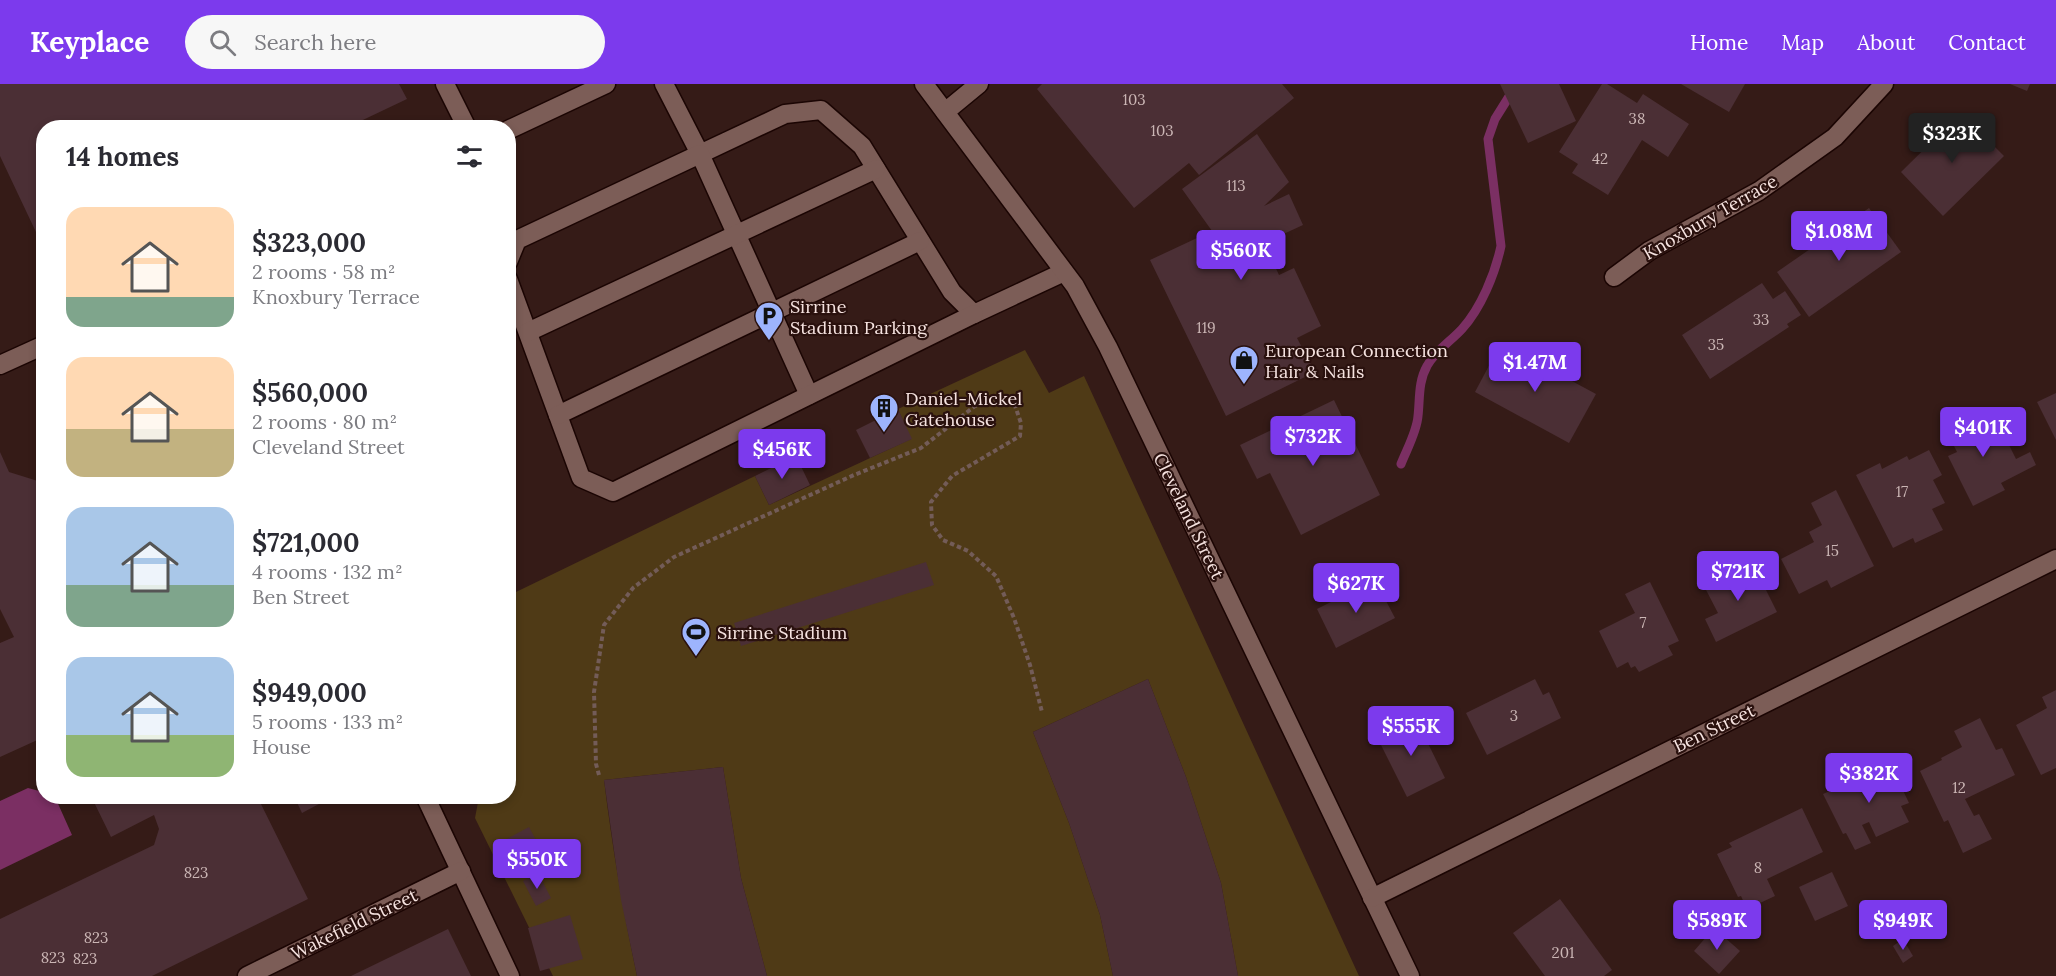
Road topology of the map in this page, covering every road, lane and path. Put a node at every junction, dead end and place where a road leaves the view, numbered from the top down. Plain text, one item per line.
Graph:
1 (445, 84) edge
2 (606, 84) edge
3 (664, 84) edge
4 (924, 84) edge
5 (979, 84) edge
6 (1884, 84) edge
7 (945, 112) junction
8 (462, 120) edge
9 (516, 126) edge
10 (700, 154) junction
11 (876, 169) junction
12 (736, 235) junction
13 (920, 241) junction
14 (516, 242) edge
15 (1064, 272) junction
16 (1614, 277) dead end
17 (516, 300) edge
18 (771, 312) junction
19 (974, 314) junction
20 (528, 332) junction
21 (36, 349) edge
22 (0, 365) edge
23 (808, 395) junction
24 (558, 415) junction
25 (2056, 559) edge
26 (1042, 712) dead end
27 (599, 775) dead end
28 (429, 804) edge
29 (461, 872) junction
30 (1372, 897) junction
31 (247, 976) edge
32 (510, 976) edge
33 (1410, 976) edge

1 - 8 street
2 - 9 street
3 - 10 street
4 - 7 street, Cleveland Street
5 - 7 street
6 - 16 street, Knoxbury Terrace
7 - 15 street, Cleveland Street
10 - 11 street
10 - 12 street
10 - 14 street
11 - 12 street
11 - 13 street
12 - 18 street
12 - 20 street
13 - 18 street
13 - 19 street
15 - 19 street
15 - 30 street, Cleveland Street
17 - 20 street
18 - 23 street
18 - 24 street
19 - 23 street
20 - 24 street
21 - 22 street
23 - 24 street
25 - 30 street, Ben Street
26 - 27 path
28 - 29 street
29 - 31 street, Wakefield Street
29 - 32 street
30 - 33 street, Cleveland Street

